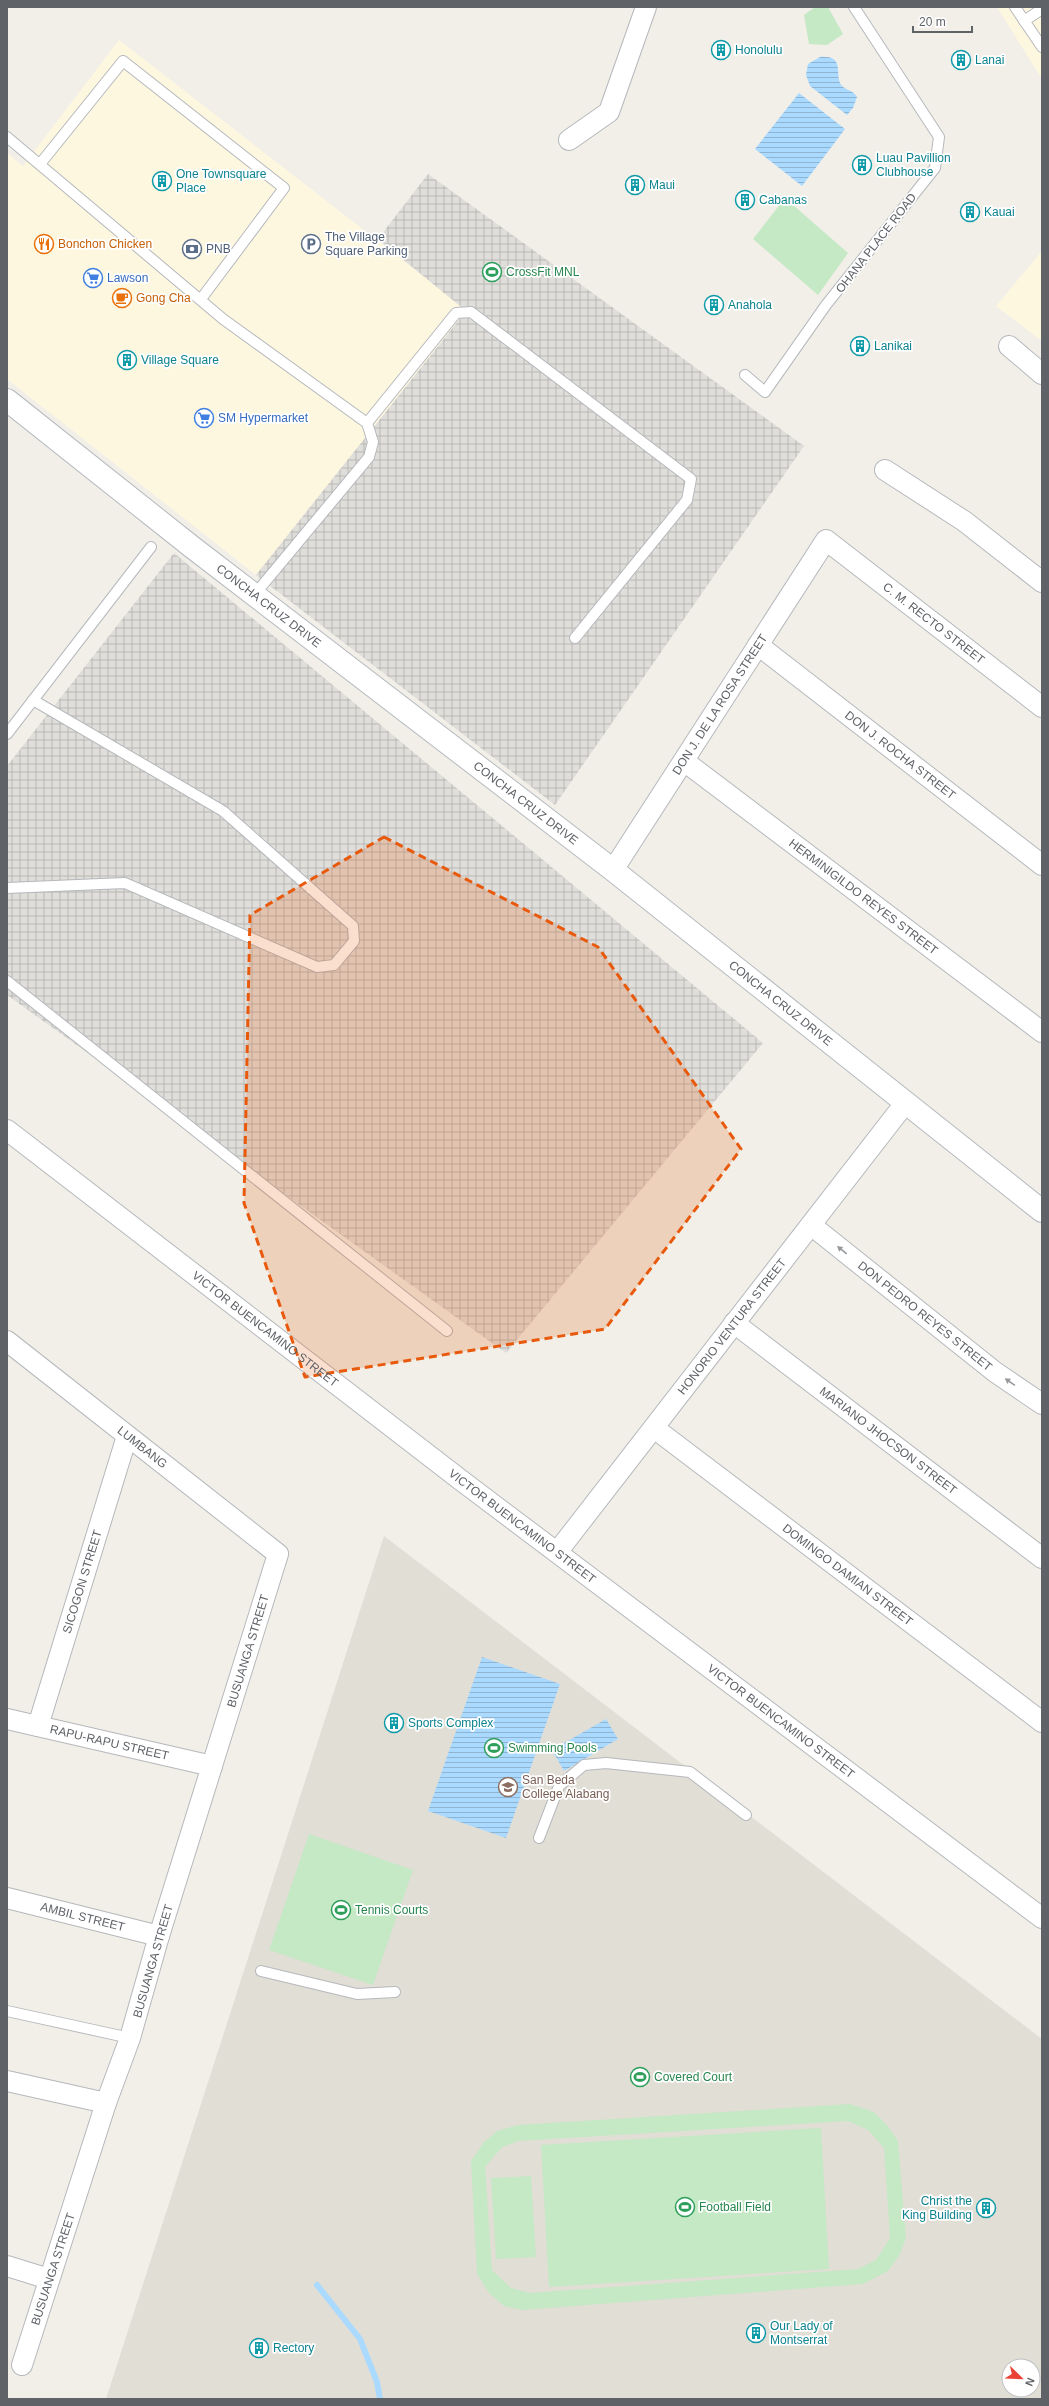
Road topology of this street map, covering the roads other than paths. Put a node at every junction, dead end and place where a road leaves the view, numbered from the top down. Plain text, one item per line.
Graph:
1 (646, 7) edge
2 (854, 7) edge
3 (1015, 7) edge
4 (1042, 9) edge
5 (1024, 21) junction
6 (1042, 47) edge
7 (7, 138) edge
8 (570, 140) dead end
9 (40, 164) junction
10 (201, 299) junction
11 (1009, 346) dead end
12 (1042, 374) edge
13 (745, 375) dead end
14 (7, 400) edge
15 (368, 423) junction
16 (885, 470) dead end
17 (826, 540) joint
18 (151, 547) dead end
19 (1042, 582) edge
20 (256, 594) junction
21 (575, 638) dead end
22 (758, 646) junction
23 (33, 700) junction
24 (1042, 707) edge
25 (7, 734) edge
26 (684, 761) junction
27 (1042, 865) edge
28 (613, 870) junction
29 (7, 888) edge
30 (7, 981) edge
31 (1042, 1032) edge
32 (906, 1102) junction
33 (7, 1130) edge
34 (1042, 1211) edge
35 (811, 1225) junction
36 (734, 1323) junction
37 (447, 1331) dead end
38 (7, 1341) edge
39 (1042, 1404) edge
40 (654, 1428) junction
41 (127, 1436) junction
42 (558, 1551) junction
43 (278, 1554) joint
44 (1042, 1558) edge
45 (7, 1719) edge
46 (1042, 1722) edge
47 (38, 1726) junction
48 (212, 1766) junction
49 (746, 1815) dead end
50 (539, 1838) dead end
51 (7, 1898) edge
52 (1042, 1918) edge
53 (159, 1936) junction
54 (261, 1971) dead end
55 (394, 1992) dead end
56 (7, 2011) edge
57 (130, 2038) junction
58 (7, 2081) edge
59 (106, 2103) junction
60 (7, 2266) edge
61 (49, 2279) junction
62 (22, 2365) dead end

1 - 8 street
2 - 13 lane, OHANA PLACE ROAD
3 - 5 lane
4 - 5 lane
5 - 6 lane
7 - 9 lane
9 - 10 lane
9 - 10 lane
10 - 15 lane
11 - 12 street
14 - 20 street, CONCHA CRUZ DRIVE
15 - 20 lane
15 - 21 lane
16 - 19 street
17 - 22 street, DON J. DE LA ROSA STREET
17 - 24 street, C. M. RECTO STREET
18 - 23 lane
20 - 28 street, CONCHA CRUZ DRIVE
22 - 26 street, DON J. DE LA ROSA STREET
22 - 27 street, DON J. ROCHA STREET
23 - 25 lane
23 - 29 lane
26 - 28 street, DON J. DE LA ROSA STREET
26 - 31 street, HERMINIGILDO REYES STREET
28 - 32 street, CONCHA CRUZ DRIVE
30 - 37 lane
32 - 34 street, CONCHA CRUZ DRIVE
32 - 35 street, HONORIO VENTURA STREET
33 - 42 street, VICTOR BUENCAMINO STREET
35 - 36 street, HONORIO VENTURA STREET
39 -> 35 street, DON PEDRO REYES STREET
36 - 40 street, HONORIO VENTURA STREET
36 - 44 street, MARIANO JHOCSON STREET
38 - 41 street, LUMBANG
40 - 42 street, HONORIO VENTURA STREET
40 - 46 street, DOMINGO DAMIAN STREET
41 - 43 street, LUMBANG
41 - 47 street, SICOGON STREET
42 - 52 street, VICTOR BUENCAMINO STREET
43 - 48 street, BUSUANGA STREET
45 - 47 street, RAPU-RAPU STREET
47 - 48 street, RAPU-RAPU STREET
48 - 53 street, BUSUANGA STREET
49 - 50 lane
51 - 53 street, AMBIL STREET
53 - 57 street, BUSUANGA STREET
54 - 55 lane
56 - 57 lane
57 - 59 street, BUSUANGA STREET
58 - 59 street
59 - 61 street, BUSUANGA STREET
60 - 61 street
61 - 62 street, BUSUANGA STREET

